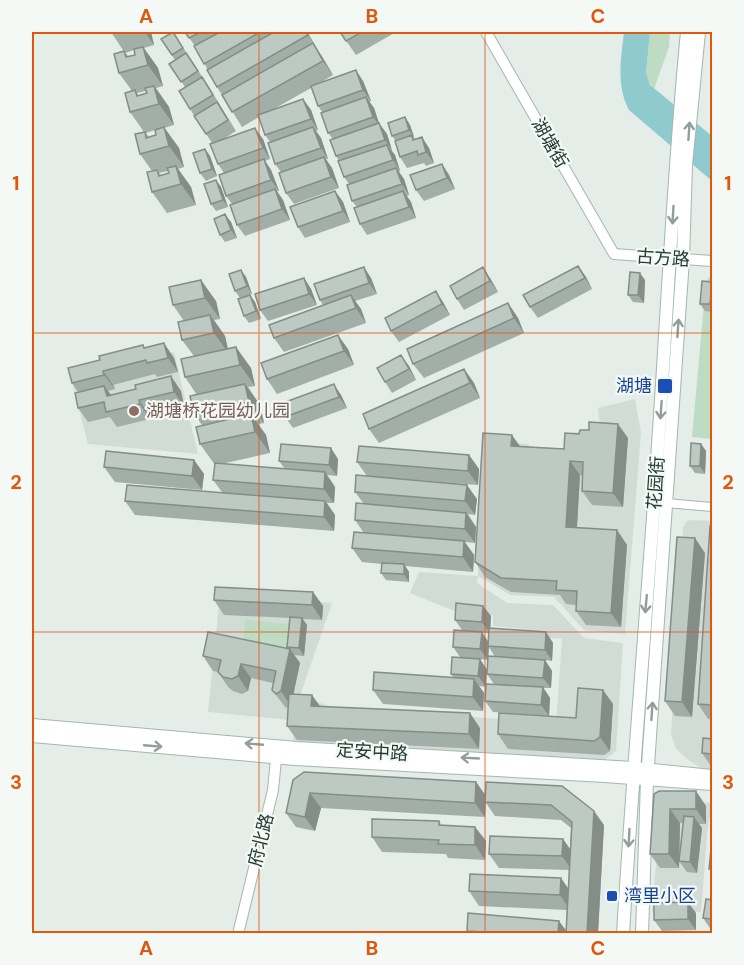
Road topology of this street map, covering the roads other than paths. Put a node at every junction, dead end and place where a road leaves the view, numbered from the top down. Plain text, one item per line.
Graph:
1 (486, 32) edge
2 (687, 32) edge
3 (699, 32) edge
4 (686, 98) junction
5 (614, 254) joint
6 (677, 258) junction
7 (712, 261) edge
8 (666, 503) junction
9 (712, 507) edge
10 (32, 725) edge
11 (32, 736) edge
12 (277, 752) junction
13 (633, 774) junction
14 (647, 774) junction
15 (712, 776) edge
16 (712, 784) edge
17 (238, 933) edge
18 (623, 933) edge
19 (642, 933) edge

1 - 5 street, 湖塘街
2 - 4 main road, 花园街
3 - 4 main road, 花园街
4 - 6 main road, 花园街
5 - 6 street, 古方路
6 - 7 street, 古方路
8 -> 6 main road, 花园街
6 -> 13 main road, 花园街
8 - 9 street
14 -> 8 main road, 花园街
12 -> 10 main road, 定安中路
11 -> 12 main road, 定安中路
12 - 13 main road, 定安中路
12 - 17 street, 府北路
13 - 14 main road, 定安中路
13 -> 18 main road, 花园街
14 - 15 main road, 定安中路
14 - 16 main road, 定安中路
14 - 19 main road, 花园街

